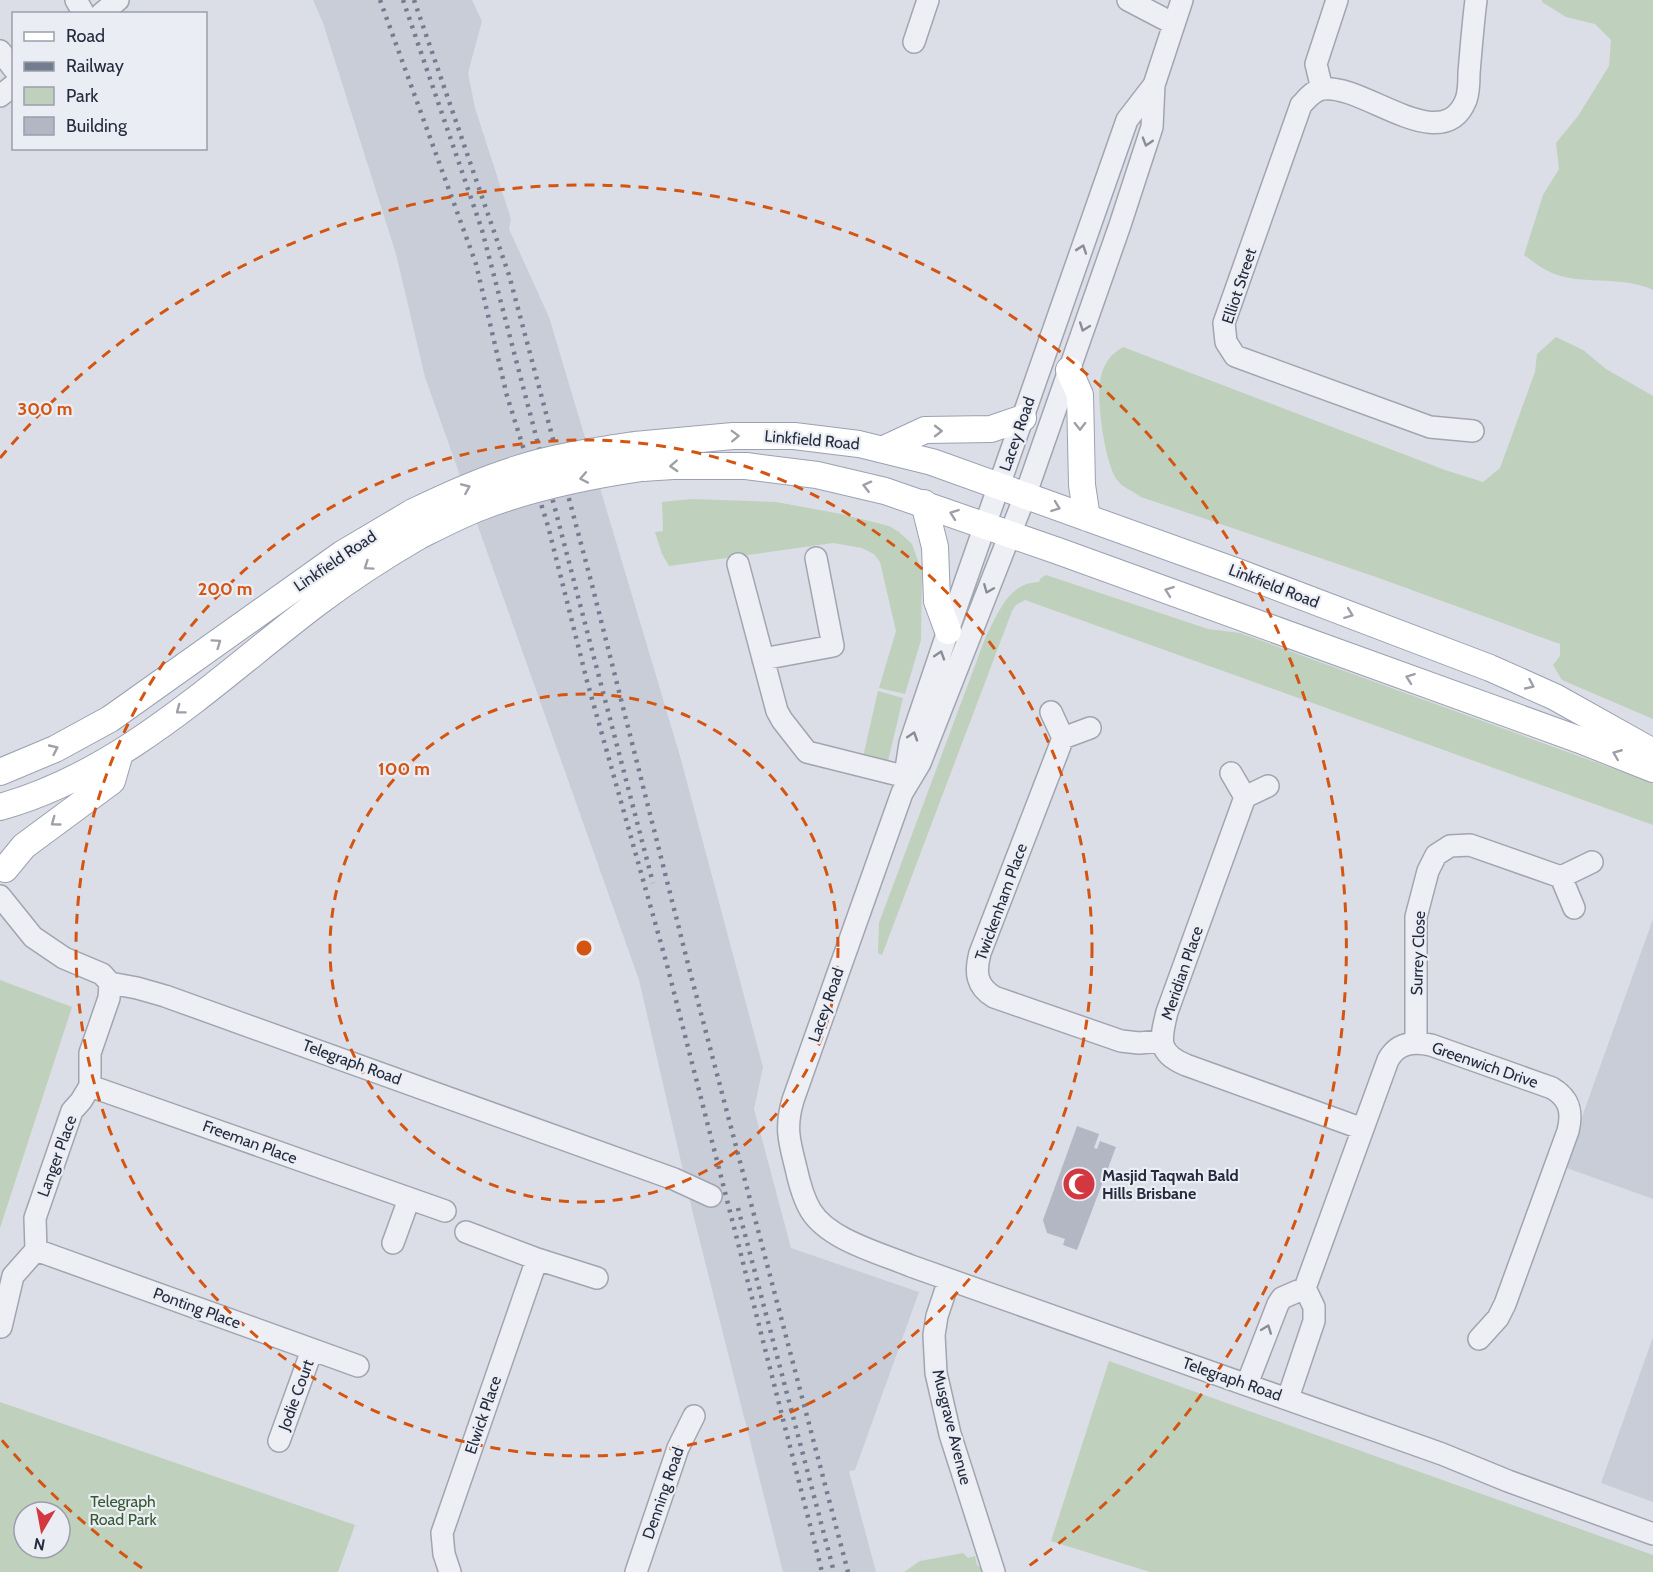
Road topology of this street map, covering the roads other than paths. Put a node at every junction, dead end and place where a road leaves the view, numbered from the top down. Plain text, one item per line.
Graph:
1 (118, 0) edge
2 (928, 0) edge
3 (1128, 0) edge
4 (1182, 0) edge
5 (1337, 0) edge
6 (1476, 0) edge
7 (103, 12) edge
8 (1174, 24) junction
9 (914, 42) dead end
10 (0, 51) edge
11 (12, 66) edge
12 (1154, 85) junction
13 (12, 87) edge
14 (1322, 89) junction
15 (0, 96) edge
16 (1069, 370) junction
17 (1023, 418) junction
18 (1473, 431) dead end
19 (884, 449) junction
20 (638, 456) junction
21 (999, 487) junction
22 (1025, 496) junction
23 (924, 503) junction
24 (1088, 518) junction
25 (416, 524) junction
26 (985, 526) junction
27 (1010, 534) junction
28 (816, 558) dead end
29 (738, 564) dead end
30 (948, 631) junction
31 (763, 659) junction
32 (1051, 712) dead end
33 (1090, 728) dead end
34 (1063, 738) junction
35 (1653, 752) edge
36 (120, 753) junction
37 (1653, 769) edge
38 (0, 772) edge
39 (1231, 773) dead end
40 (906, 783) junction
41 (1268, 786) dead end
42 (1245, 797) junction
43 (0, 807) edge
44 (2, 860) edge
45 (1592, 862) dead end
46 (1561, 877) junction
47 (5, 902) edge
48 (1574, 908) dead end
49 (110, 983) junction
50 (1162, 1041) junction
51 (1416, 1043) junction
52 (90, 1086) junction
53 (1363, 1129) junction
54 (711, 1197) dead end
55 (410, 1199) junction
56 (445, 1211) dead end
57 (815, 1218) joint
58 (466, 1232) dead end
59 (393, 1243) dead end
60 (36, 1250) junction
61 (537, 1259) junction
62 (597, 1278) dead end
63 (949, 1280) junction
64 (1305, 1288) junction
65 (1, 1327) edge
66 (1479, 1339) dead end
67 (312, 1350) junction
68 (358, 1366) dead end
69 (1247, 1384) junction
70 (1288, 1398) junction
71 (694, 1416) dead end
72 (279, 1441) dead end
73 (1653, 1534) edge
74 (450, 1572) edge
75 (464, 1572) edge
76 (636, 1572) edge
77 (994, 1572) edge

1 - 7 street
2 - 9 street
3 - 8 street
4 - 8 street, Lacey Road
5 - 14 street
6 - 14 street
8 - 12 street, Lacey Road
10 - 11 street
12 -> 16 street, Lacey Road
17 -> 12 street, Lacey Road
13 - 15 street
14 - 18 street, Elliot Street
16 - 22 street, Lacey Road
16 -> 24 main road
19 -> 17 main road
17 - 21 street, Lacey Road
20 -> 19 main road, Linkfield Road
19 - 21 main road, Linkfield Road
23 -> 20 main road, Linkfield Road
20 - 25 main road, Linkfield Road, bridge
21 - 22 main road, Linkfield Road
21 - 26 street, Lacey Road
22 -> 24 main road, Linkfield Road
22 - 27 street, Lacey Road
26 -> 23 main road, Linkfield Road
23 - 30 main road
24 -> 35 main road, Linkfield Road
25 -> 36 main road, Linkfield Road
38 -> 25 main road, Linkfield Road
26 - 27 main road, Linkfield Road
26 - 30 street, Lacey Road
37 -> 27 main road, Linkfield Road
27 -> 40 street, Lacey Road
28 - 31 street
29 - 31 street
40 -> 30 street, Lacey Road
31 - 40 street
32 - 34 street
33 - 34 street
34 - 50 street, Twickenham Place
36 - 43 main road, Linkfield Road
36 -> 44 main road
39 - 42 street
40 - 57 street, Lacey Road
41 - 42 street
42 - 50 street, Meridian Place
44 - 47 street, Telegraph Road
45 - 46 street
46 - 48 street
46 - 51 street, Surrey Close
47 - 49 street, Telegraph Road
49 - 52 street
49 - 54 street, Telegraph Road
50 - 53 street, Meridian Place
51 - 53 street, Greenwich Drive
51 - 66 street, Greenwich Drive
52 - 55 street, Freeman Place
52 - 60 street, Langer Place
53 - 64 street, Greenwich Drive
55 - 56 street, Freeman Place
55 - 59 street
57 - 63 street, Telegraph Road
58 - 61 street
60 - 65 street
60 - 67 street, Ponting Place
61 - 62 street
61 - 74 street, Elwick Place
63 - 69 street, Telegraph Road
63 - 77 street, Musgrave Avenue
69 -> 64 street
64 - 70 street
67 - 68 street, Ponting Place
67 - 72 street, Jodie Court
69 - 70 street, Telegraph Road
70 - 73 street, Telegraph Road
71 - 76 street, Denning Road
74 - 75 street

